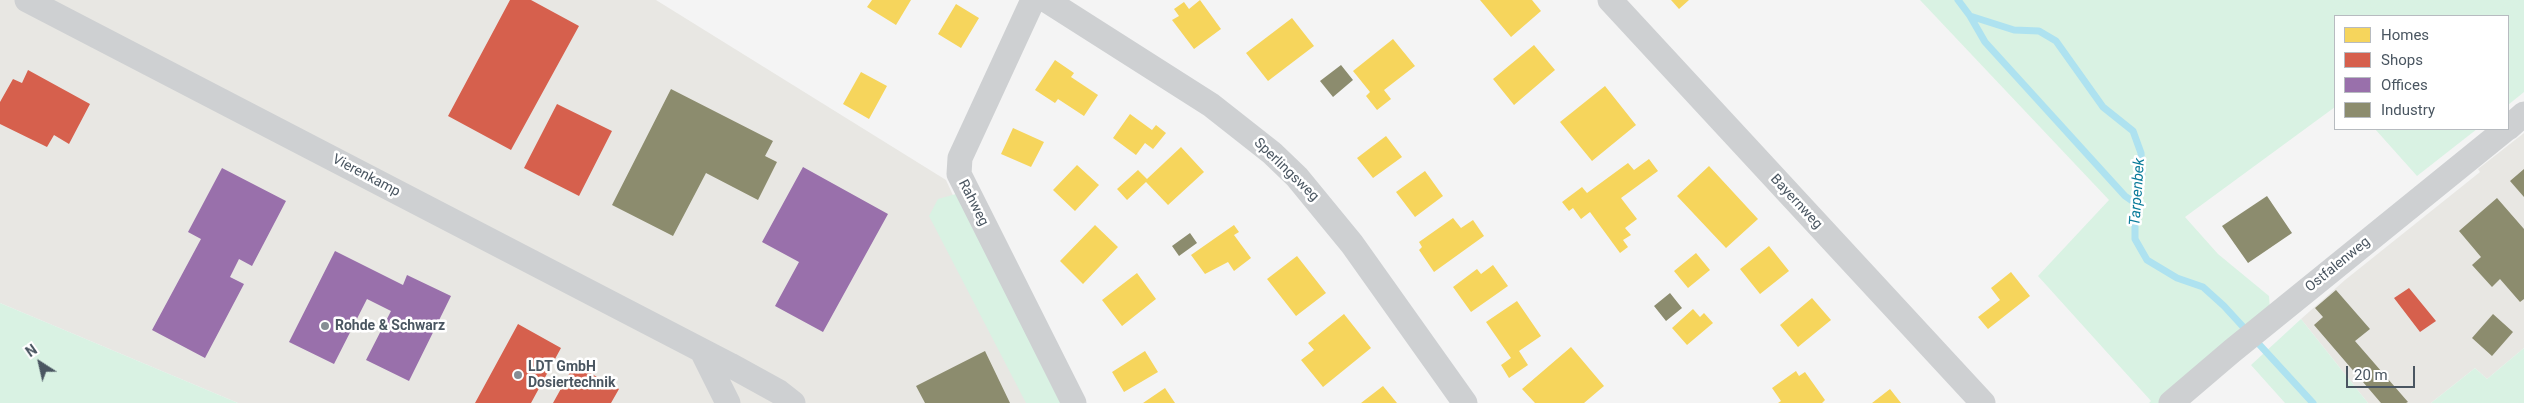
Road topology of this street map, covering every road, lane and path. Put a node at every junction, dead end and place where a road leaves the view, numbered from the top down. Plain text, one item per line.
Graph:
1 (27, 0) edge
2 (1033, 0) edge
3 (1046, 0) edge
4 (1610, 0) edge
5 (2524, 114) edge
6 (2509, 126) edge
7 (2505, 130) edge
8 (703, 353) junction
9 (728, 403) edge
10 (793, 403) edge
11 (1074, 403) edge
12 (1465, 403) edge
13 (1983, 403) edge
14 (2171, 403) edge

1 - 8 street, Vierenkamp
2 - 11 street, Rahweg
3 - 12 street, Sperlingsweg
4 - 13 street, Bayernweg
5 - 6 street, Ostfalenweg
7 - 14 street, Ostfalenweg
8 - 9 street
8 - 10 street, Vierenkamp

